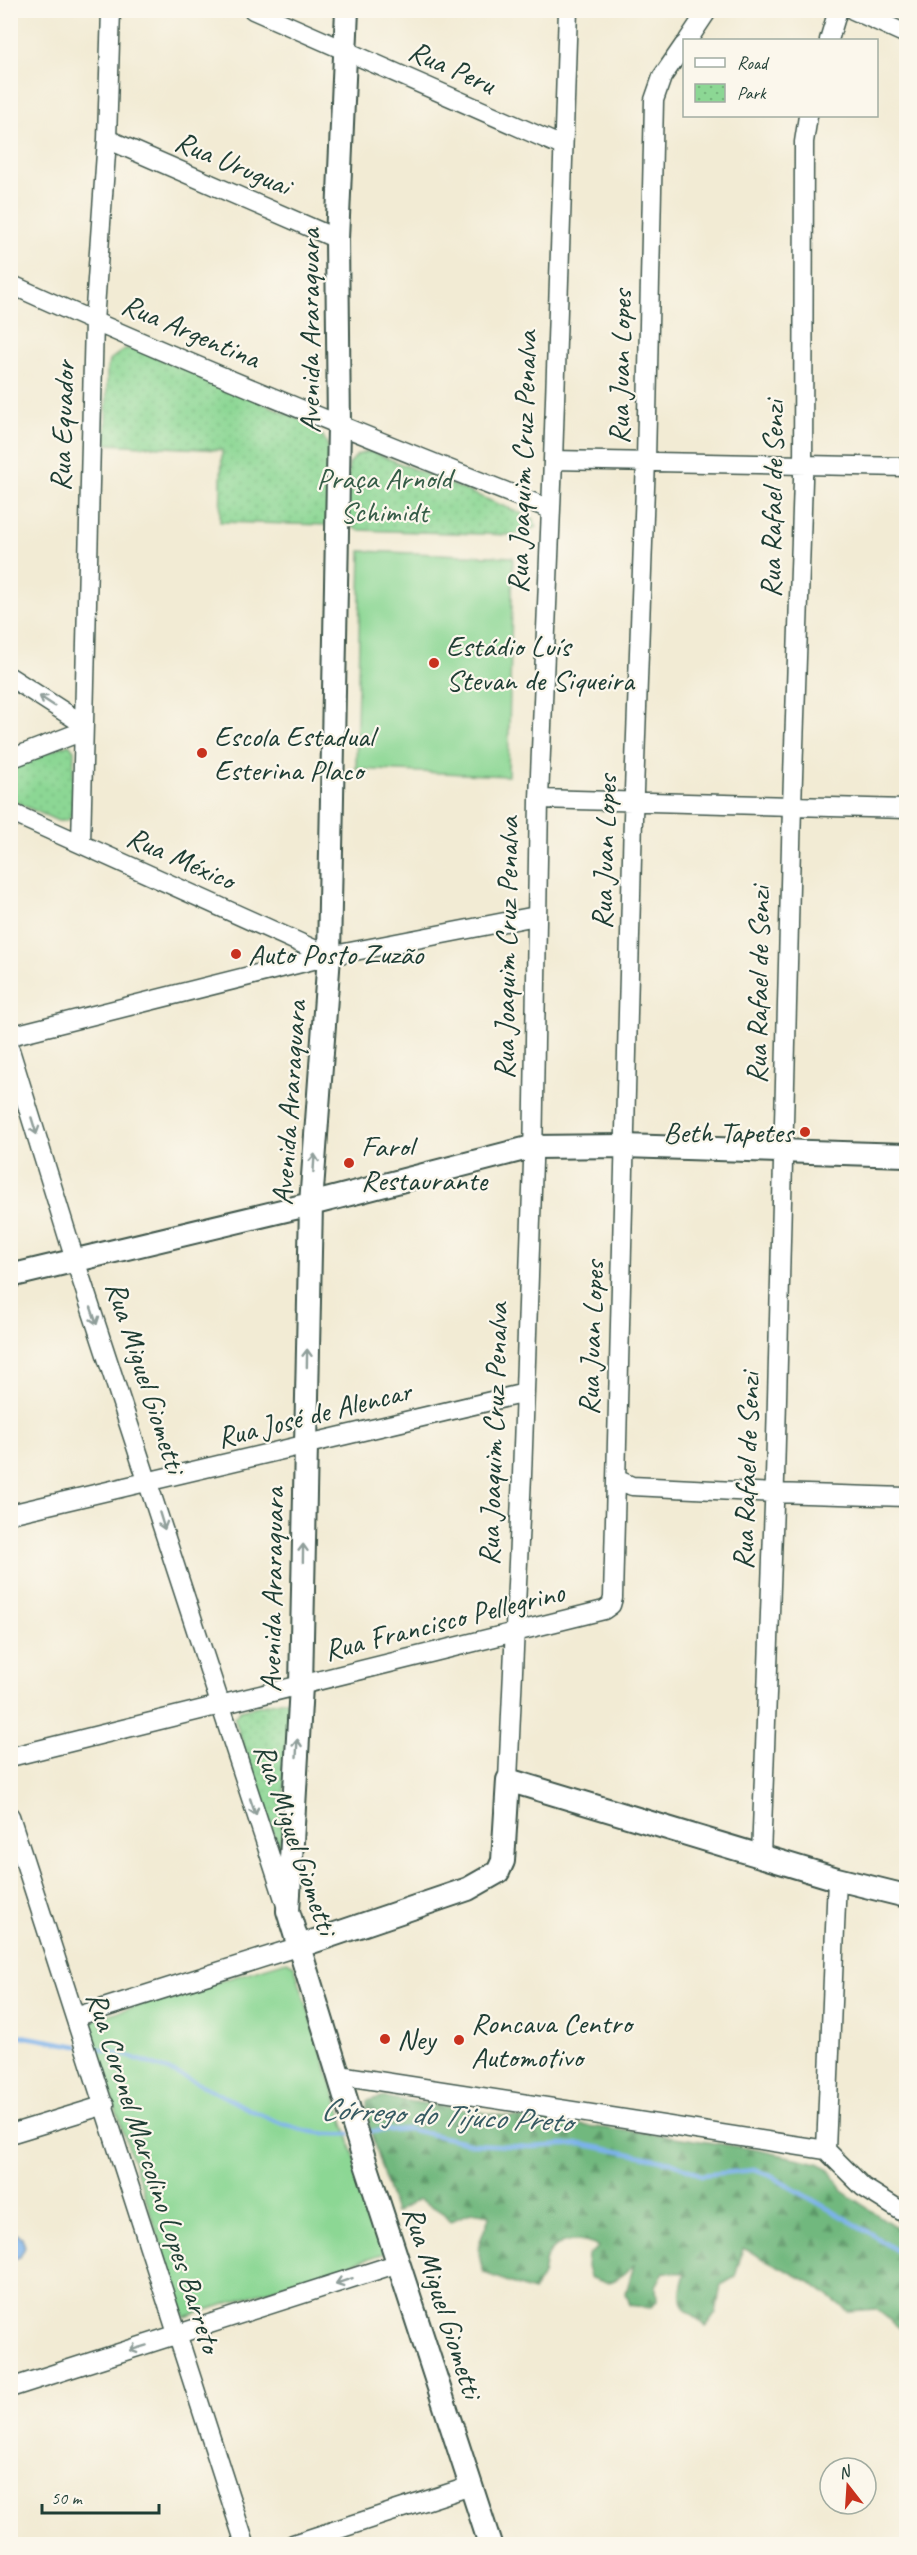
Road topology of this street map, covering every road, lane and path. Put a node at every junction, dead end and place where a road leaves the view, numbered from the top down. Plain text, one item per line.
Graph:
1 (111, 10) edge
2 (253, 10) edge
3 (347, 10) edge
4 (568, 10) edge
5 (708, 10) edge
6 (838, 10) edge
7 (853, 10) edge
8 (906, 34) edge
9 (689, 39) edge
10 (829, 39) edge
11 (683, 46) edge
12 (345, 51) junction
13 (808, 117) edge
14 (107, 139) junction
15 (562, 146) junction
16 (337, 238) junction
17 (10, 284) edge
18 (94, 322) junction
19 (339, 426) junction
20 (554, 460) junction
21 (646, 460) junction
22 (803, 465) junction
23 (906, 466) edge
24 (550, 509) junction
25 (10, 677) edge
26 (83, 727) junction
27 (10, 759) edge
28 (539, 799) junction
29 (633, 803) junction
30 (792, 806) junction
31 (906, 809) edge
32 (10, 812) edge
33 (81, 843) junction
34 (536, 915) junction
35 (329, 956) junction
36 (10, 1036) edge
37 (10, 1050) edge
38 (624, 1146) junction
39 (532, 1147) junction
40 (782, 1152) junction
41 (906, 1155) edge
42 (311, 1204) junction
43 (75, 1260) junction
44 (10, 1276) edge
45 (525, 1393) junction
46 (305, 1446) junction
47 (616, 1479) junction
48 (150, 1483) junction
49 (774, 1494) junction
50 (906, 1497) edge
51 (10, 1514) edge
52 (611, 1605) joint
53 (516, 1634) junction
54 (301, 1686) junction
55 (219, 1705) junction
56 (10, 1757) edge
57 (508, 1780) junction
58 (10, 1816) edge
59 (761, 1856) junction
60 (837, 1879) junction
61 (906, 1896) edge
62 (288, 1911) junction
63 (300, 1946) junction
64 (77, 2021) junction
65 (339, 2076) junction
66 (102, 2098) junction
67 (10, 2134) edge
68 (826, 2150) junction
69 (906, 2214) edge
70 (399, 2262) junction
71 (176, 2336) junction
72 (10, 2388) edge
73 (471, 2486) junction
74 (244, 2544) edge
75 (293, 2544) edge
76 (490, 2544) edge

1 - 14 street, Rua Equador
2 - 12 street, Rua Peru
3 - 12 street, Avenida Araraquara
4 - 15 street, Rua Joaquim Cruz Penalva
5 - 9 street
6 - 10 street
7 - 8 street
11 - 21 street, Rua Juan Lopes
12 - 15 street, Rua Peru
12 - 16 street, Avenida Araraquara
13 - 22 street, Rua Rafael de Senzi
14 - 16 street, Rua Uruguai
14 - 18 street, Rua Equador
15 - 20 street, Rua Joaquim Cruz Penalva
16 - 19 street, Avenida Araraquara
17 - 18 street, Rua Argentina
18 - 19 street, Rua Argentina
18 - 26 street, Rua Equador
19 - 24 street, Rua Argentina
19 - 35 street, Avenida Araraquara
20 - 21 street
20 - 24 street, Rua Joaquim Cruz Penalva
21 - 22 street
21 - 29 street, Rua Juan Lopes
22 - 23 street
22 - 30 street, Rua Rafael de Senzi
24 - 28 street, Rua Joaquim Cruz Penalva
26 -> 25 street
26 - 27 street
26 - 33 street, Rua Equador
28 - 29 street
28 - 34 street, Rua Joaquim Cruz Penalva
29 - 30 street
29 - 38 street, Rua Juan Lopes
30 - 31 street
30 - 40 street, Rua Rafael de Senzi
32 - 33 street, Rua México
33 - 35 street, Rua México
34 - 35 street
34 - 39 street, Rua Joaquim Cruz Penalva
35 - 36 street
42 -> 35 street, Avenida Araraquara
37 -> 43 street, Rua Miguel Giometti
38 - 39 street
38 - 40 street
38 - 47 street, Rua Juan Lopes
39 - 42 street
39 - 45 street, Rua Joaquim Cruz Penalva
40 - 41 street
40 - 49 street, Rua Rafael de Senzi
42 - 43 street
46 -> 42 street, Avenida Araraquara
43 - 44 street
43 -> 48 street, Rua Miguel Giometti
45 - 46 street, Rua José de Alencar
45 - 53 street, Rua Joaquim Cruz Penalva
46 - 48 street, Rua José de Alencar
54 -> 46 street, Avenida Araraquara
47 - 49 street
47 - 52 street, Rua Juan Lopes
48 - 51 street, Rua José de Alencar
48 -> 55 street, Rua Miguel Giometti
49 - 50 street
49 - 59 street, Rua Rafael de Senzi
52 - 53 street, Rua Francisco Pellegrino
53 - 54 street, Rua Francisco Pellegrino
53 - 57 street, Rua Joaquim Cruz Penalva
54 - 55 street, Rua Francisco Pellegrino
62 -> 54 street, Avenida Araraquara
55 - 56 street, Rua Francisco Pellegrino
55 -> 62 street, Rua Miguel Giometti
57 - 59 street
57 - 63 street, Rua Joaquim Cruz Penalva
58 - 64 street, Rua Coronel Marcolino Lopes Barreto
59 - 60 street
60 - 61 street
60 - 68 street
62 - 63 street, Rua Miguel Giometti
63 - 64 street
63 - 65 street, Rua Miguel Giometti
64 - 66 street, Rua Coronel Marcolino Lopes Barreto
65 - 68 street
65 - 70 street, Rua Miguel Giometti
66 - 67 street
66 - 71 street, Rua Coronel Marcolino Lopes Barreto
68 - 69 street
70 -> 71 street
70 - 73 street, Rua Miguel Giometti
71 -> 72 street
71 - 74 street, Rua Coronel Marcolino Lopes Barreto
73 - 75 street
73 - 76 street, Rua Miguel Giometti

